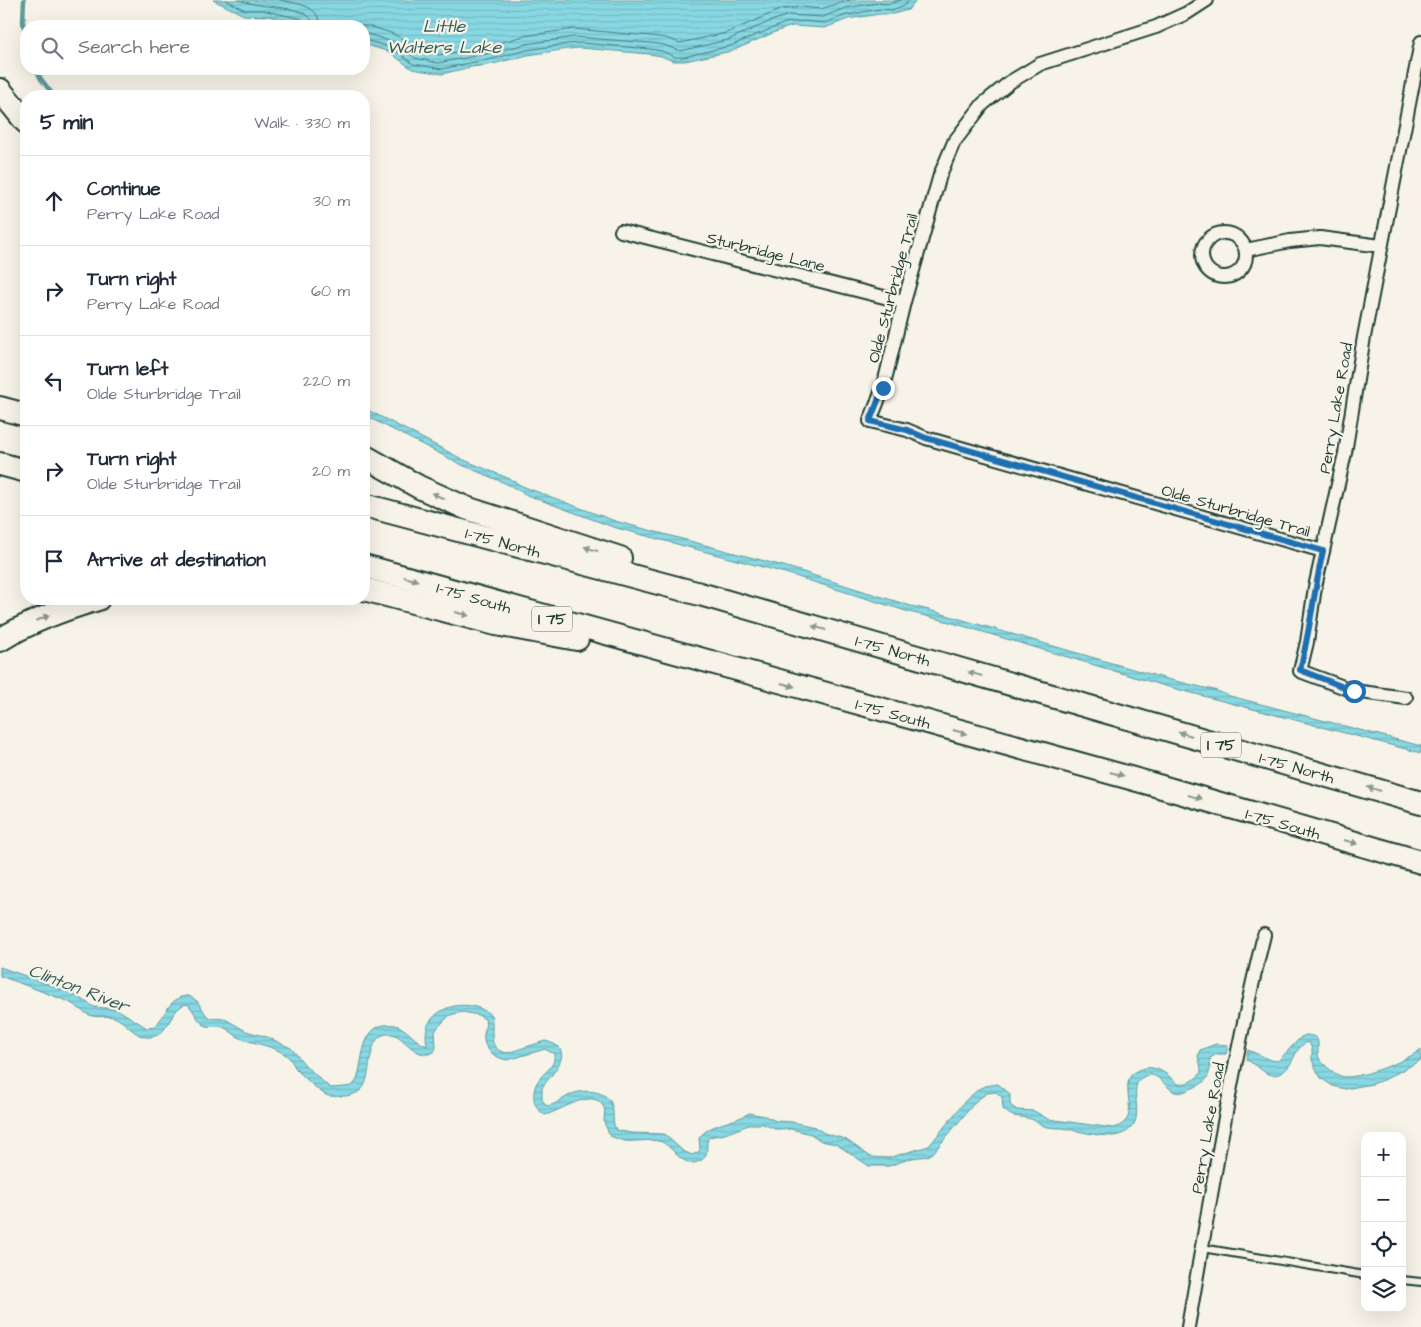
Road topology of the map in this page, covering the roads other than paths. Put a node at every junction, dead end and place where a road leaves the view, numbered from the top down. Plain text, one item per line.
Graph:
1 (1207, 0) edge
2 (1421, 42) edge
3 (0, 90) edge
4 (20, 115) edge
5 (621, 231) dead end
6 (1381, 246) junction
7 (1246, 250) dead end
8 (904, 302) junction
9 (0, 408) edge
10 (20, 414) edge
11 (370, 459) edge
12 (0, 464) edge
13 (20, 469) edge
14 (370, 507) edge
15 (1323, 551) junction
16 (370, 568) edge
17 (370, 591) edge
18 (700, 594) junction
19 (81, 605) edge
20 (0, 640) edge
21 (741, 672) junction
22 (1406, 698) dead end
23 (1421, 803) edge
24 (1421, 862) edge
25 (1264, 935) dead end
26 (1202, 1248) junction
27 (1361, 1274) edge
28 (1406, 1280) edge
29 (1421, 1282) edge
30 (1188, 1327) edge

1 - 8 street, Olde Sturbridge Trail
2 - 6 street, Perry Lake Road
3 - 4 highway
5 - 8 street, Sturbridge Lane
6 - 7 street
6 - 15 street, Perry Lake Road
8 - 15 street, Olde Sturbridge Trail
9 - 10 highway
18 -> 11 highway
12 - 13 highway
14 - 18 highway, I-75 North / I 75
15 - 22 street, Perry Lake Road
16 -> 21 highway, I-75 South / I 75
17 -> 21 highway
23 -> 18 highway, I-75 North / I 75
20 -> 19 highway
21 -> 24 highway, I-75 South / I 75
25 - 26 street, Perry Lake Road
26 - 27 lane
26 - 30 street, Perry Lake Road
28 - 29 lane

